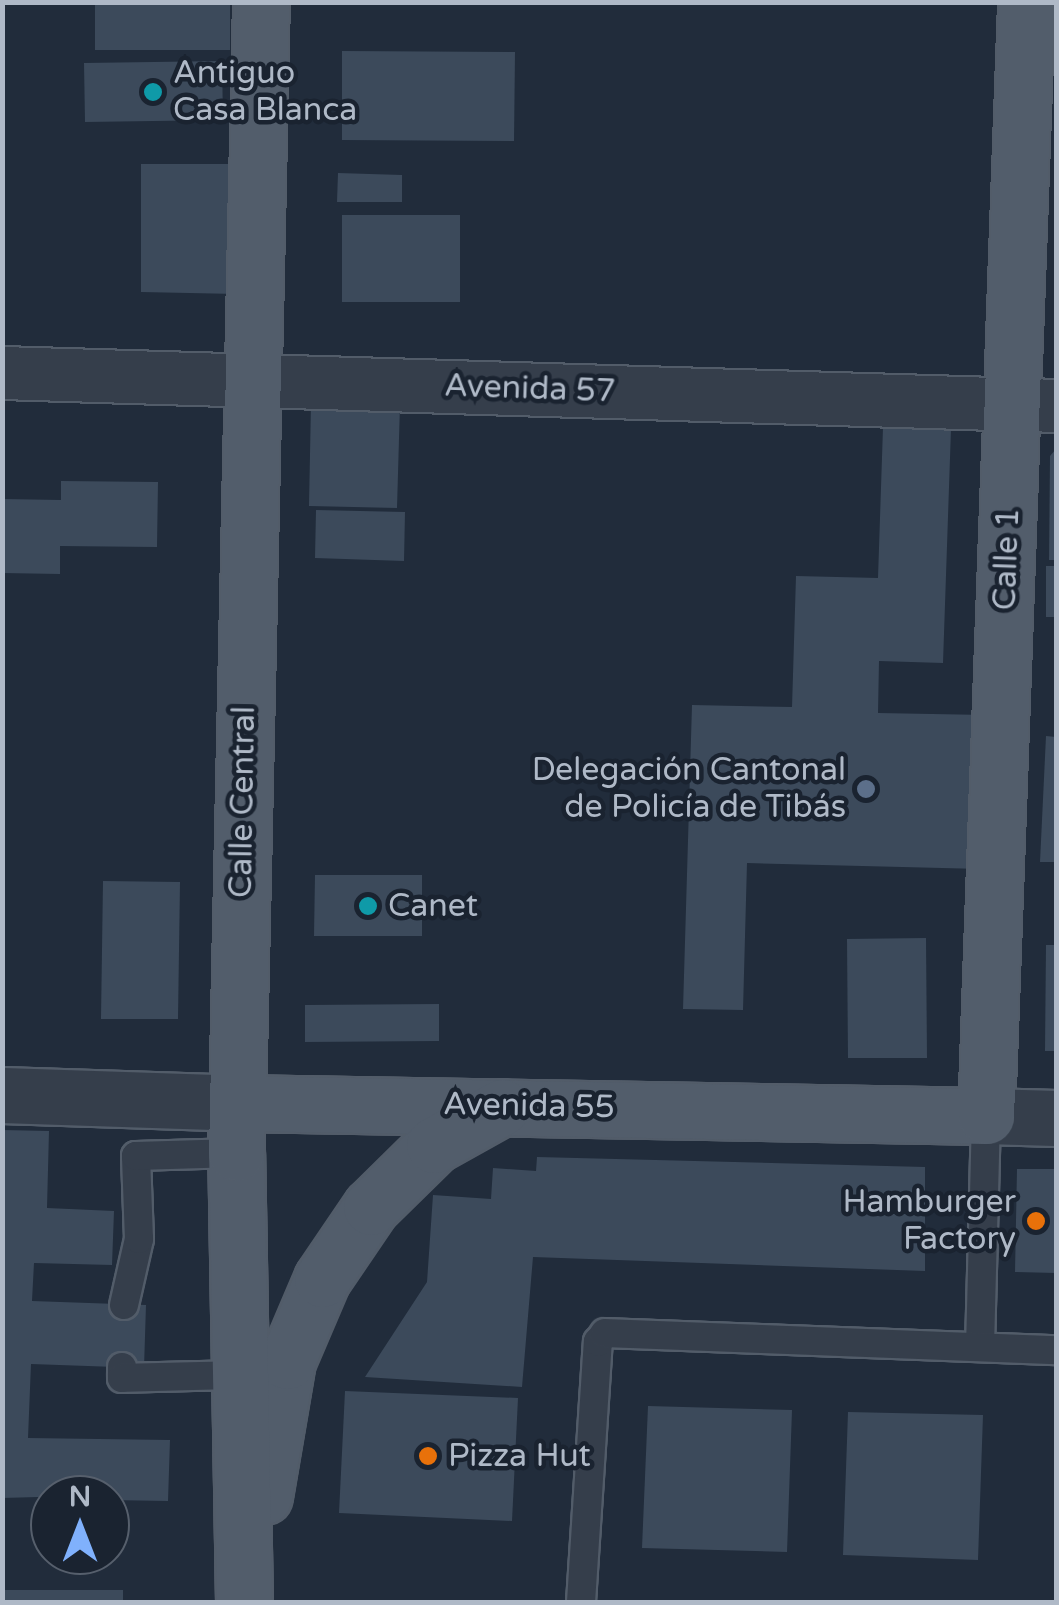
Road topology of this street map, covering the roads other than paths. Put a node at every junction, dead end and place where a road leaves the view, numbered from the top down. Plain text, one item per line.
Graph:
1 (260, 2) edge
2 (1026, 2) edge
3 (2, 373) edge
4 (251, 380) junction
5 (1035, 405) edge
6 (2, 1095) edge
7 (506, 1105) junction
8 (986, 1116) junction
9 (1056, 1118) edge
10 (237, 1128) junction
11 (124, 1305) dead end
12 (980, 1347) junction
13 (1056, 1350) edge
14 (122, 1367) dead end
15 (237, 1376) junction
16 (245, 1602) edge
17 (581, 1602) edge

1 - 4 main road, Calle Central
2 - 5 main road, Calle 1
3 - 4 street, Avenida 57
4 - 5 street, Avenida 57
4 - 10 main road, Calle Central
5 - 8 main road, Calle 1
6 - 10 street, Avenida 55
7 - 8 main road, Avenida 55
7 - 10 main road, Avenida 55
7 - 16 main road, Calle Central
8 - 9 street, Avenida 55
8 - 12 lane
10 - 11 lane
10 - 15 main road, Calle Central
12 - 13 lane
12 - 17 lane
14 - 15 lane
15 - 16 main road, Calle Central

